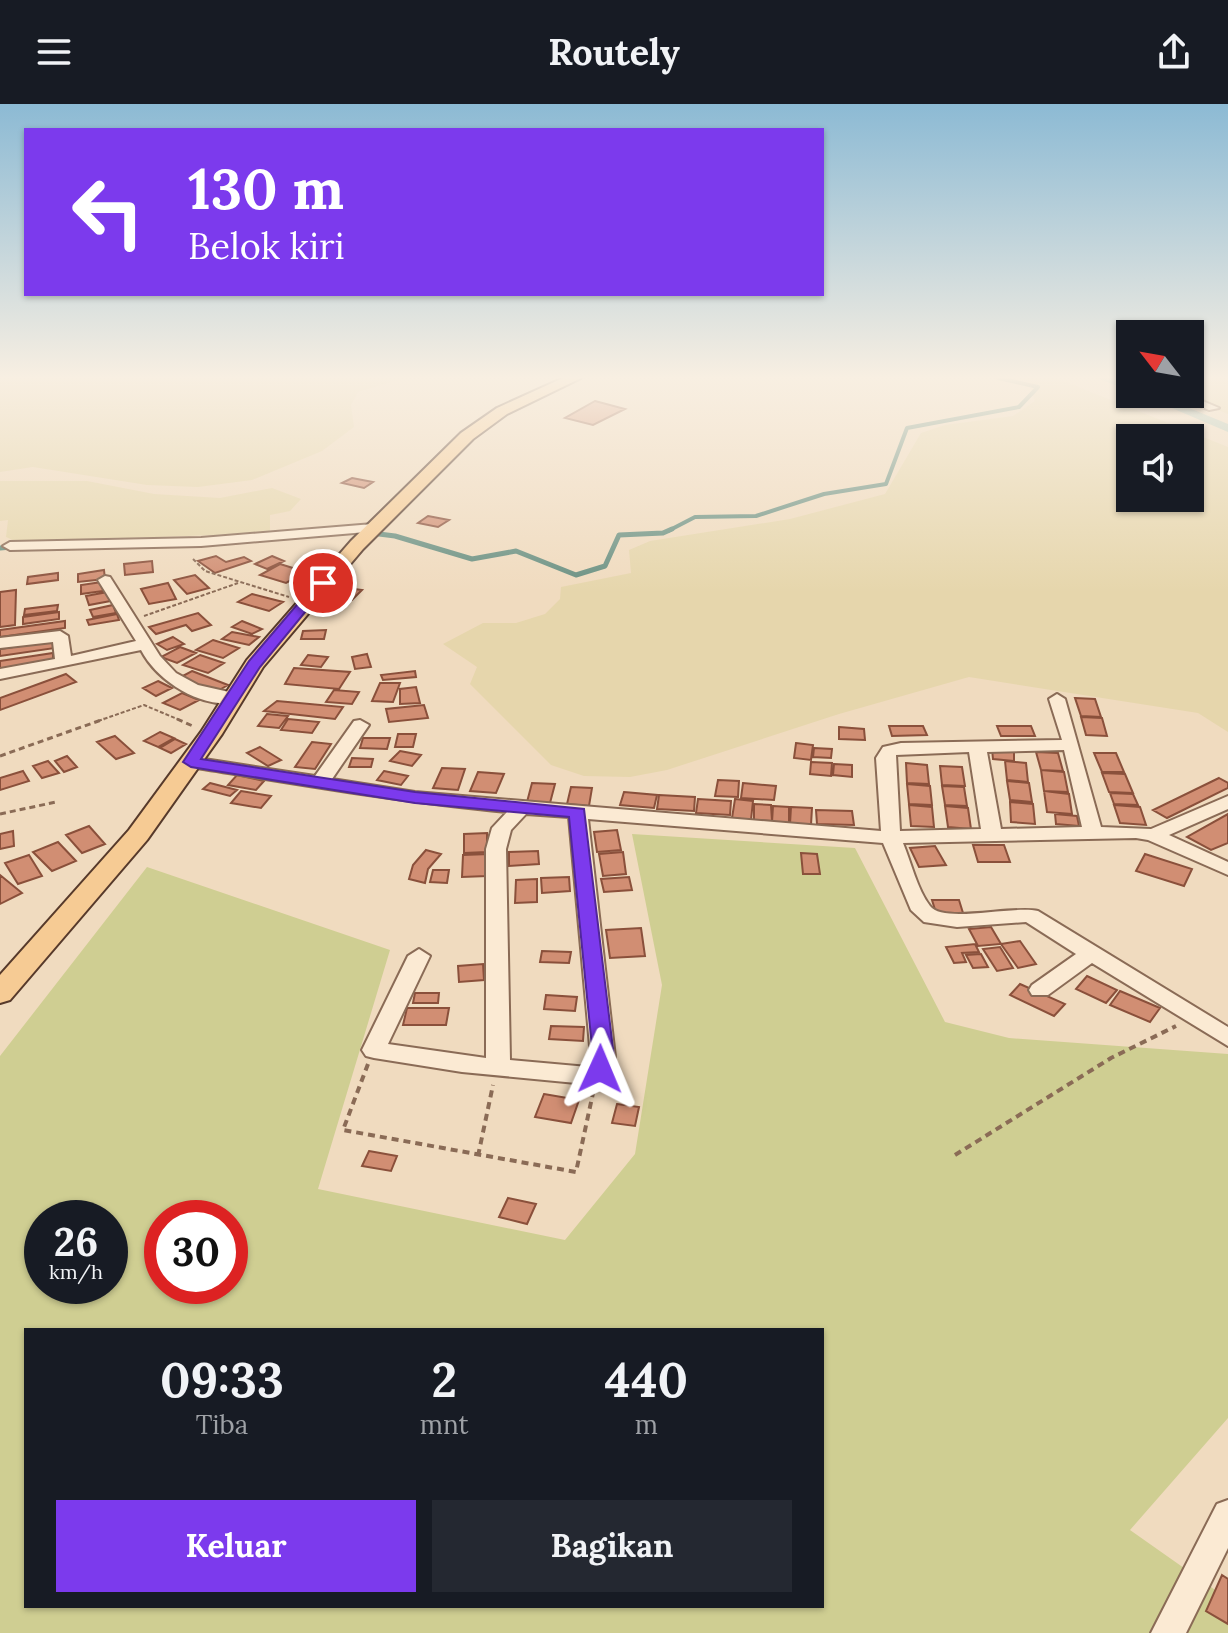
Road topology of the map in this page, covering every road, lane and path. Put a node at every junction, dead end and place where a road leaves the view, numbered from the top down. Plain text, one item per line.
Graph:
1 (457, 449) edge
2 (367, 535) junction
3 (10, 546) dead end
4 (193, 559) dead end
5 (105, 580) dead end
6 (241, 582) junction
7 (305, 602) junction
8 (132, 619) junction
9 (0, 643) edge
10 (146, 644) junction
11 (64, 662) junction
12 (0, 674) edge
13 (232, 698) junction
14 (1057, 699) dead end
15 (360, 725) dead end
16 (211, 734) junction
17 (1072, 745) junction
18 (977, 747) junction
19 (0, 756) edge
20 (191, 762) junction
21 (319, 784) junction
22 (56, 802) dead end
23 (1228, 802) edge
24 (521, 808) junction
25 (578, 812) junction
26 (0, 814) edge
27 (1093, 832) junction
28 (992, 835) junction
29 (1153, 835) junction
30 (891, 837) junction
31 (1228, 869) edge
32 (1092, 953) junction
33 (419, 956) dead end
34 (1040, 990) dead end
35 (0, 993) edge
36 (1194, 1017) junction
37 (1228, 1038) edge
38 (374, 1050) junction
39 (498, 1066) junction
40 (597, 1076) junction
41 (955, 1155) dead end
42 (478, 1156) junction
43 (1228, 1515) edge
44 (1168, 1633) edge

1 - 2 main road
2 - 3 street
2 - 7 main road
4 - 6 path
5 - 8 street
6 - 7 path
6 - 8 path
7 - 13 main road
8 - 10 street
9 - 11 street
10 - 11 street
10 - 13 street
11 - 12 street
13 - 16 main road
14 - 17 street
15 - 21 street
16 - 19 path
16 - 20 main road
17 - 18 street
17 - 27 street
18 - 28 street
18 - 30 street
20 - 21 street
20 - 35 main road
21 - 24 street
22 - 26 path
23 - 29 street
24 - 25 street
24 - 39 street
25 - 30 street
25 - 40 street
27 - 28 street
27 - 29 street
28 - 30 street
29 - 31 street
30 - 32 street
32 - 34 street
32 - 36 street
33 - 38 street
36 - 37 street
36 - 41 path
38 - 39 street
38 - 42 path
39 - 40 street
39 - 42 path
40 - 42 path
43 - 44 street

